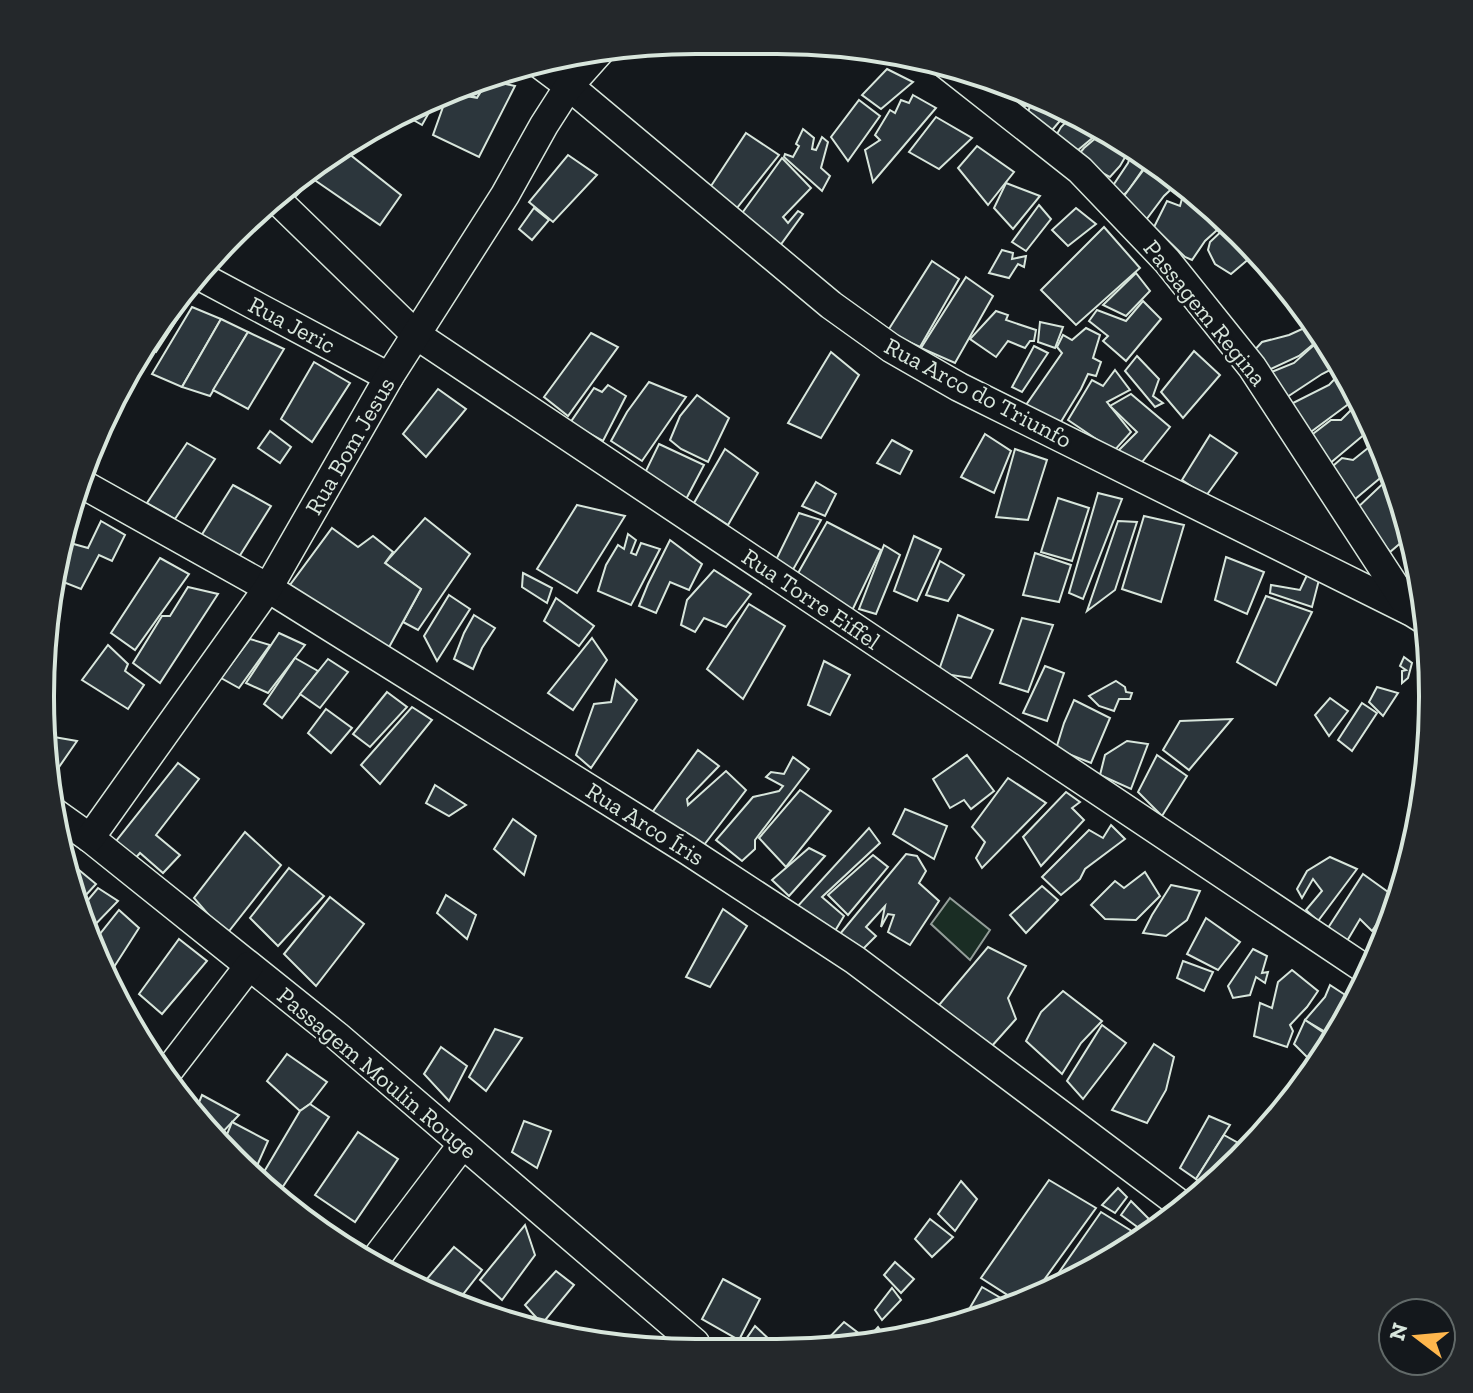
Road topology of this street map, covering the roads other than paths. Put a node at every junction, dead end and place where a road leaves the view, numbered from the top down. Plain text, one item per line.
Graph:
1 (590, 63) edge
2 (549, 71) edge
3 (972, 85) edge
4 (569, 86) junction
5 (283, 205) edge
6 (207, 280) edge
7 (415, 334) junction
8 (389, 377) junction
9 (89, 488) edge
10 (268, 588) junction
11 (1413, 606) edge
12 (1414, 614) edge
13 (66, 821) edge
14 (90, 838) junction
15 (1360, 965) edge
16 (249, 966) junction
17 (172, 1067) edge
18 (462, 1145) junction
19 (1175, 1200) edge
20 (379, 1255) edge
21 (666, 1334) edge

1 - 4 street, Rua Bom Jesus
2 - 4 street, Rua Arco do Triunfo
3 - 11 street, Passagem Regina
4 - 7 street, Rua Bom Jesus
4 - 12 street, Rua Arco do Triunfo
5 - 7 street, Rua Torre Eiffel
6 - 8 street, Rua Jeric
7 - 8 street, Rua Bom Jesus
7 - 15 street, Rua Torre Eiffel
8 - 10 street, Rua Bom Jesus
9 - 10 street, Rua Arco Íris
10 - 14 street, Rua Bom Jesus
10 - 19 street, Rua Arco Íris
13 - 14 street, Passagem Moulin Rouge
14 - 16 street, Passagem Moulin Rouge
16 - 17 street
16 - 18 street, Passagem Moulin Rouge
18 - 20 street
18 - 21 street, Passagem Moulin Rouge

